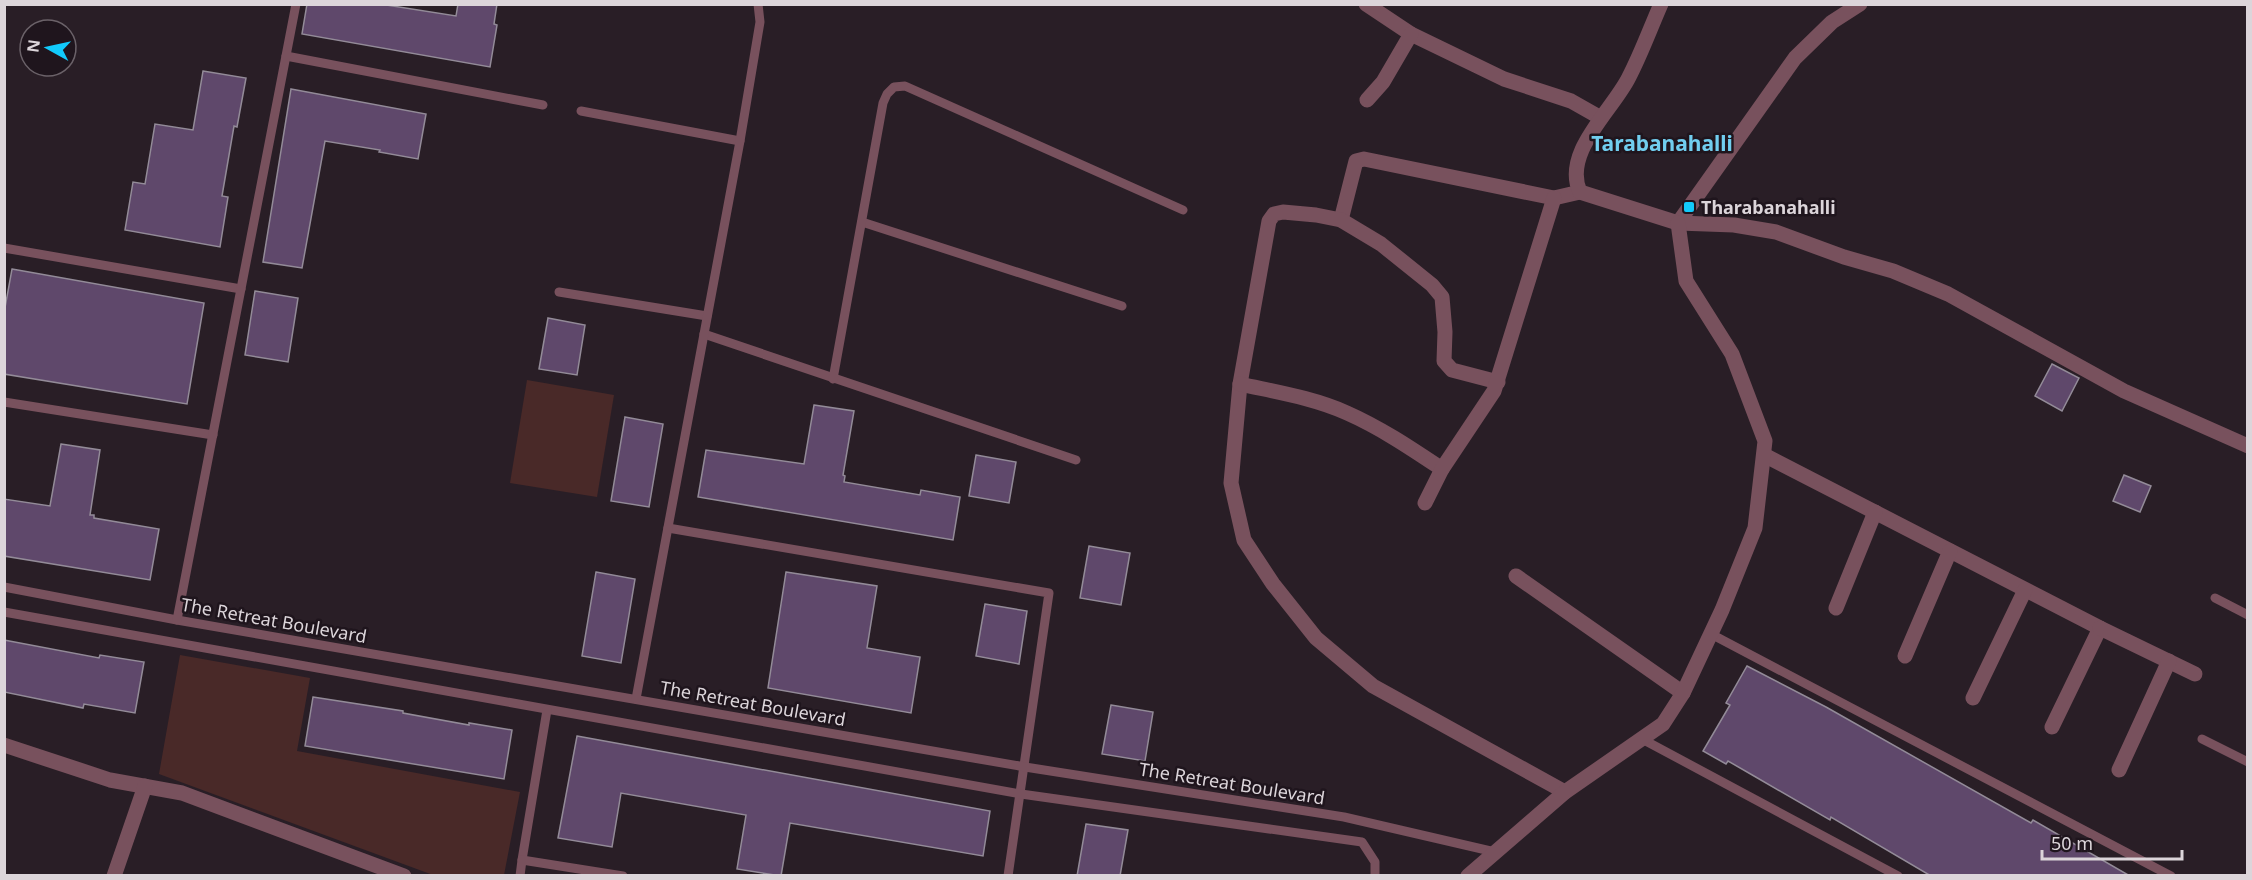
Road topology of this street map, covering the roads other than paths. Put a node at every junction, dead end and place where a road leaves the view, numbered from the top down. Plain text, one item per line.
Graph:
1 (296, 4) edge
2 (758, 4) edge
3 (1366, 4) edge
4 (1661, 4) edge
5 (1860, 4) edge
6 (1411, 34) junction
7 (286, 56) junction
8 (1367, 100) dead end
9 (543, 105) dead end
10 (581, 111) dead end
11 (1601, 118) junction
12 (740, 141) junction
13 (1580, 192) junction
14 (1554, 198) junction
15 (1183, 210) dead end
16 (1341, 220) junction
17 (862, 222) junction
18 (1678, 223) junction
19 (4, 248) edge
20 (241, 289) junction
21 (559, 292) dead end
22 (1122, 306) dead end
23 (707, 316) junction
24 (704, 334) junction
25 (832, 379) junction
26 (1498, 382) junction
27 (1240, 384) junction
28 (4, 402) edge
29 (213, 435) junction
30 (2247, 446) edge
31 (1764, 455) junction
32 (1076, 460) dead end
33 (1442, 469) junction
34 (1425, 503) dead end
35 (1875, 512) junction
36 (668, 528) junction
37 (1950, 551) junction
38 (1516, 576) dead end
39 (4, 587) edge
40 (2025, 590) junction
41 (2215, 598) dead end
42 (1836, 609) dead end
43 (4, 612) edge
44 (2247, 615) edge
45 (177, 620) junction
46 (2100, 628) junction
47 (1711, 634) junction
48 (1905, 656) dead end
49 (2169, 661) junction
50 (2195, 674) dead end
51 (1683, 693) junction
52 (1973, 698) dead end
53 (636, 699) junction
54 (547, 710) junction
55 (2052, 727) dead end
56 (1642, 739) junction
57 (2202, 739) dead end
58 (4, 745) edge
59 (2247, 762) edge
60 (1025, 768) junction
61 (2119, 770) dead end
62 (145, 786) junction
63 (1565, 792) junction
64 (1021, 794) junction
65 (1495, 852) junction
66 (522, 860) junction
67 (114, 876) edge
68 (404, 876) edge
69 (520, 876) edge
70 (623, 876) edge
71 (1008, 876) edge
72 (1375, 876) edge
73 (1468, 876) edge
74 (1898, 876) edge
75 (2171, 876) edge

1 - 7 lane
2 - 12 lane
3 - 6 street
4 - 11 street
5 - 18 street
6 - 8 street
6 - 11 street
7 - 9 lane
7 - 20 lane
10 - 12 lane
11 - 13 street
12 - 23 lane
13 - 14 street
13 - 18 street
14 - 16 street
14 - 26 street
15 - 17 lane
16 - 26 street
16 - 27 street
17 - 22 lane
17 - 25 lane
18 - 30 street
18 - 31 street
19 - 20 lane
20 - 29 lane
21 - 23 lane
23 - 24 lane
24 - 25 lane
24 - 36 lane
25 - 32 lane
26 - 33 street
27 - 33 street
27 - 63 street
28 - 29 lane
29 - 45 lane
31 - 35 street
31 - 47 street
33 - 34 street
35 - 37 street
35 - 42 street
36 - 53 lane
36 - 60 lane
37 - 40 street
37 - 48 street
38 - 51 street
39 - 45 lane, The Retreat Boulevard
40 - 46 street
40 - 52 street
41 - 44 lane
43 - 54 lane
45 - 53 lane, The Retreat Boulevard
46 - 49 street
46 - 55 street
47 - 51 street
47 - 75 lane
49 - 50 street
49 - 61 street
51 - 56 street
53 - 60 lane, The Retreat Boulevard
54 - 64 lane
54 - 66 lane
56 - 63 street
56 - 74 lane
57 - 59 lane
58 - 62 street
60 - 64 lane
60 - 65 lane, The Retreat Boulevard
62 - 67 street
62 - 68 street
63 - 65 street
64 - 71 lane
64 - 72 lane
65 - 73 street
66 - 69 lane
66 - 70 lane

